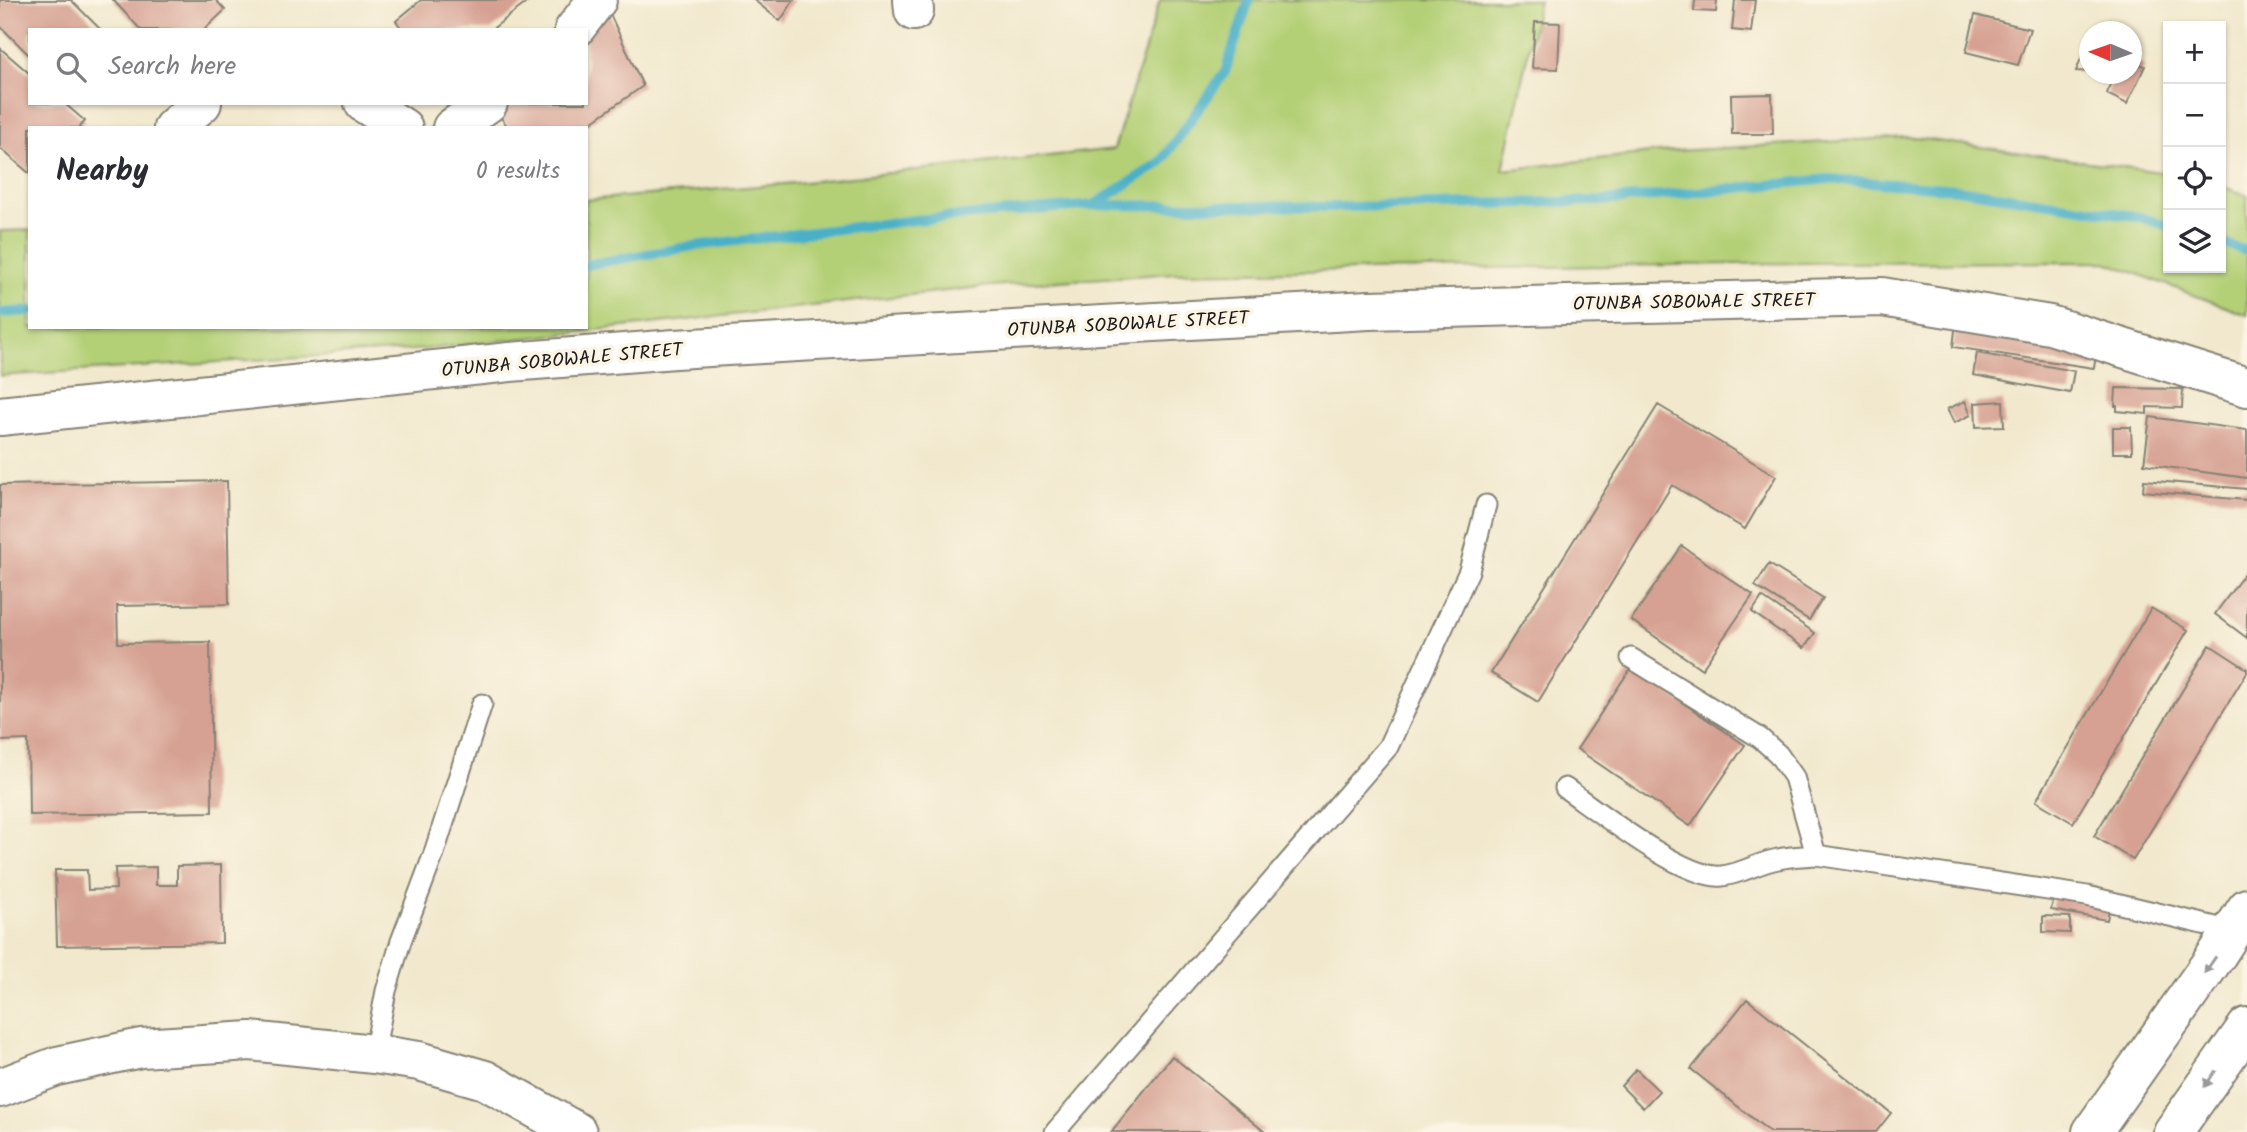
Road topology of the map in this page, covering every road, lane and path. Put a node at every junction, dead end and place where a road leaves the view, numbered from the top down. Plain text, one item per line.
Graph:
1 (597, 0) edge
2 (575, 28) edge
3 (200, 105) edge
4 (367, 105) edge
5 (485, 105) edge
6 (175, 126) edge
7 (401, 126) edge
8 (455, 126) edge
9 (2247, 387) edge
10 (0, 416) edge
11 (1486, 505) dead end
12 (1631, 658) dead end
13 (482, 704) dead end
14 (1565, 788) dead end
15 (1816, 855) junction
16 (2239, 920) edge
17 (2247, 1027) edge
18 (374, 1054) junction
19 (0, 1088) edge
20 (577, 1132) edge
21 (1055, 1132) edge
22 (2092, 1132) edge
23 (2173, 1132) edge

1 - 2 main road
3 - 6 main road
4 - 7 main road
5 - 8 main road
9 - 10 main road, OTUNBA SOBOWALE STREET
11 - 21 lane
12 - 15 lane
13 - 18 lane
14 - 15 lane
15 - 16 lane
16 -> 22 main road
17 -> 23 main road
18 - 19 main road
18 - 20 main road

